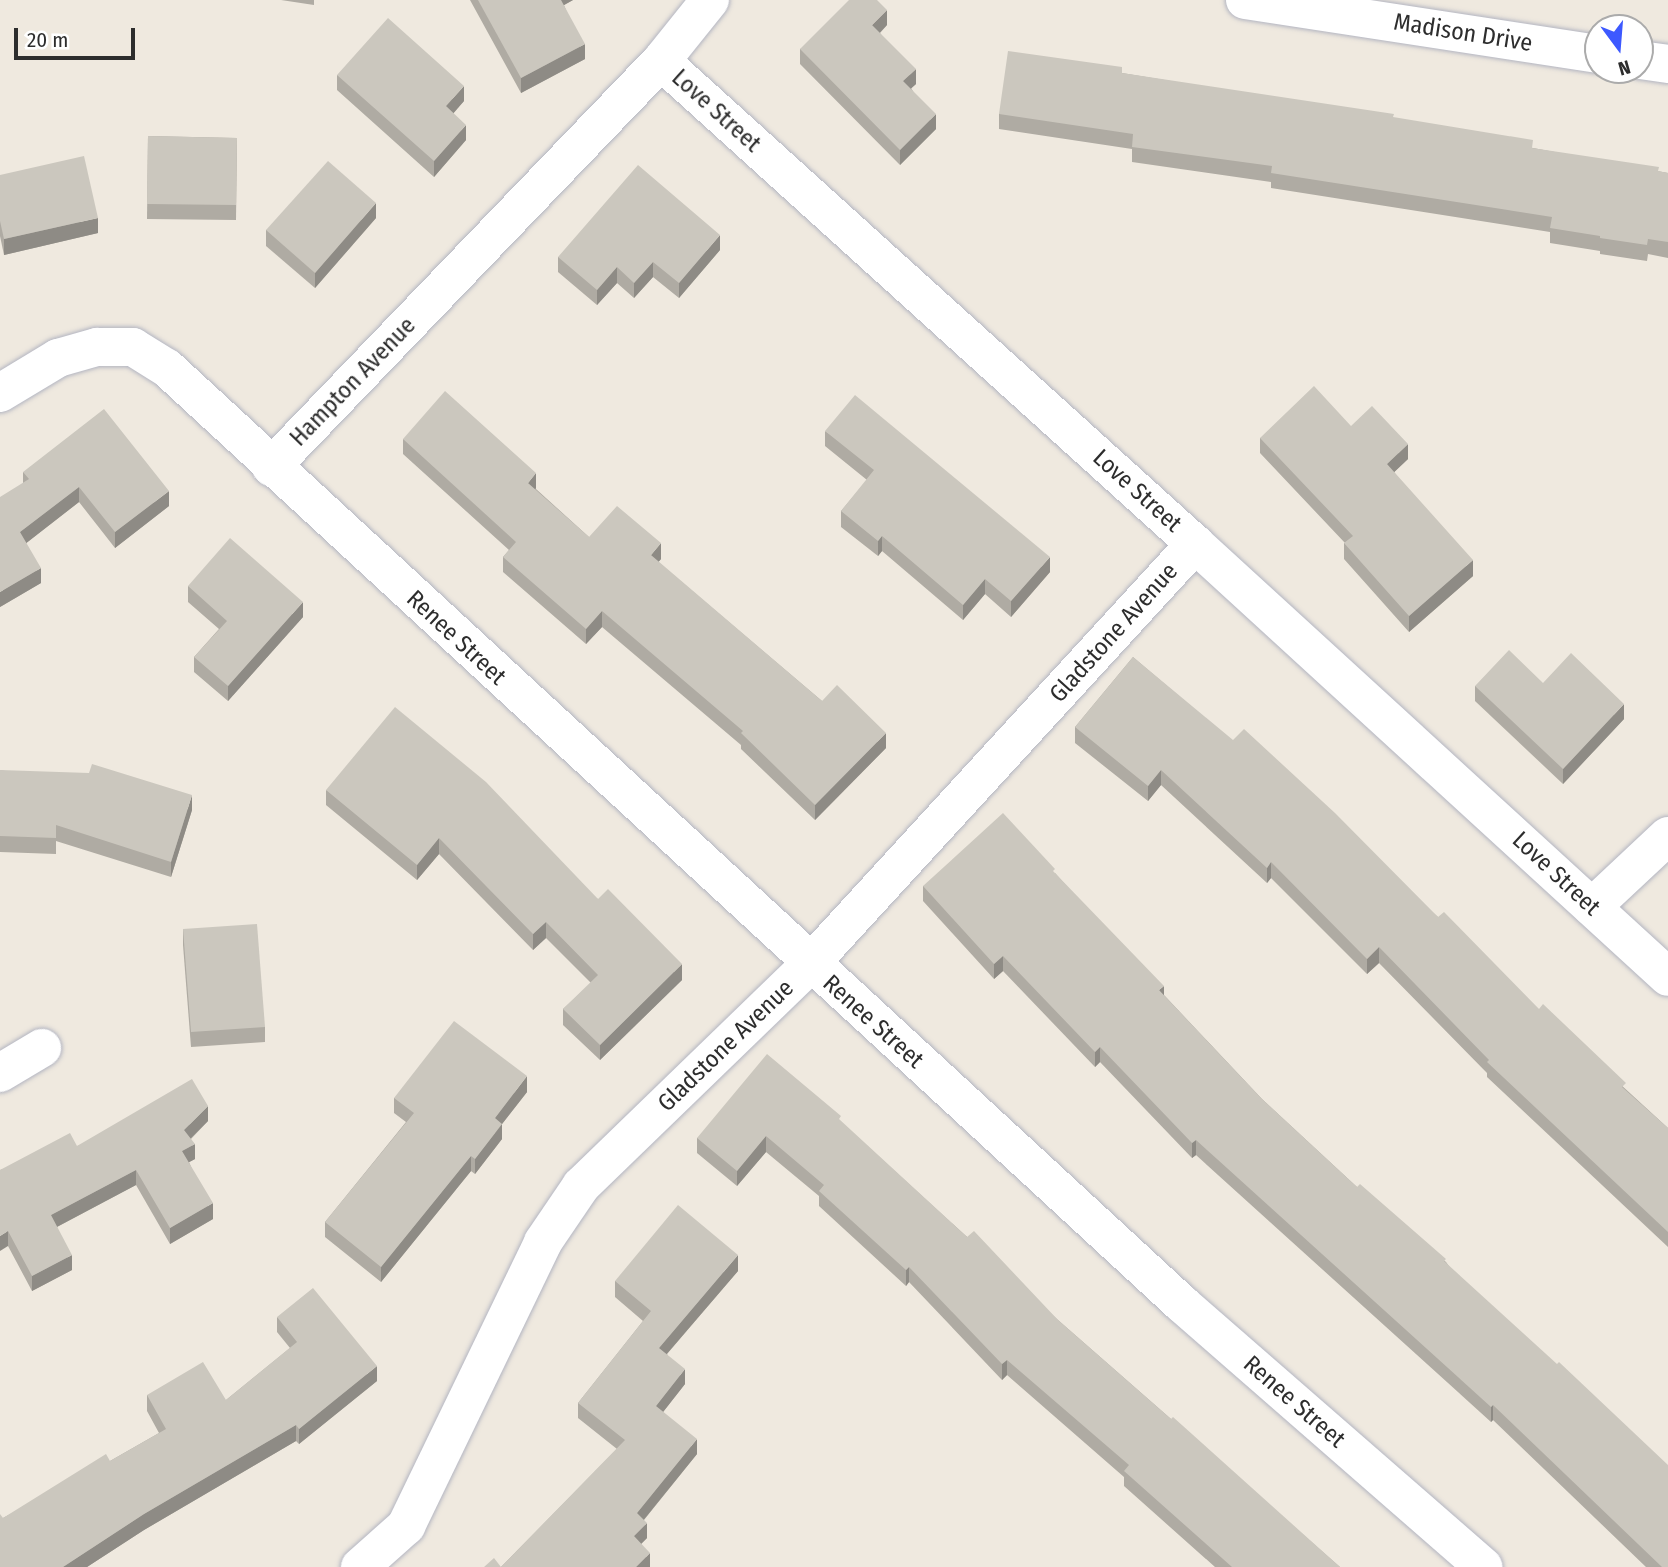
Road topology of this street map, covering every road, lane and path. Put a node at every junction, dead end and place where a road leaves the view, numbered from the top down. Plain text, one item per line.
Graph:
1 (710, 0) edge
2 (1245, 0) edge
3 (1584, 52) edge
4 (661, 61) junction
5 (0, 393) edge
6 (271, 467) junction
7 (1195, 544) junction
8 (1668, 836) edge
9 (1592, 907) junction
10 (810, 964) junction
11 (1668, 977) edge
12 (42, 1048) dead end
13 (0, 1073) edge
14 (360, 1567) edge
15 (1484, 1567) edge

1 - 4 street, Love Street
2 - 3 street, Madison Drive
4 - 6 street, Hampton Avenue
4 - 7 street, Love Street
5 - 6 street, Hampton Avenue
6 - 10 street, Renee Street
7 - 9 street, Love Street
7 - 10 street, Gladstone Avenue
8 - 9 street
9 - 11 street, Love Street
10 - 14 street, Gladstone Avenue
10 - 15 street, Renee Street
12 - 13 street

